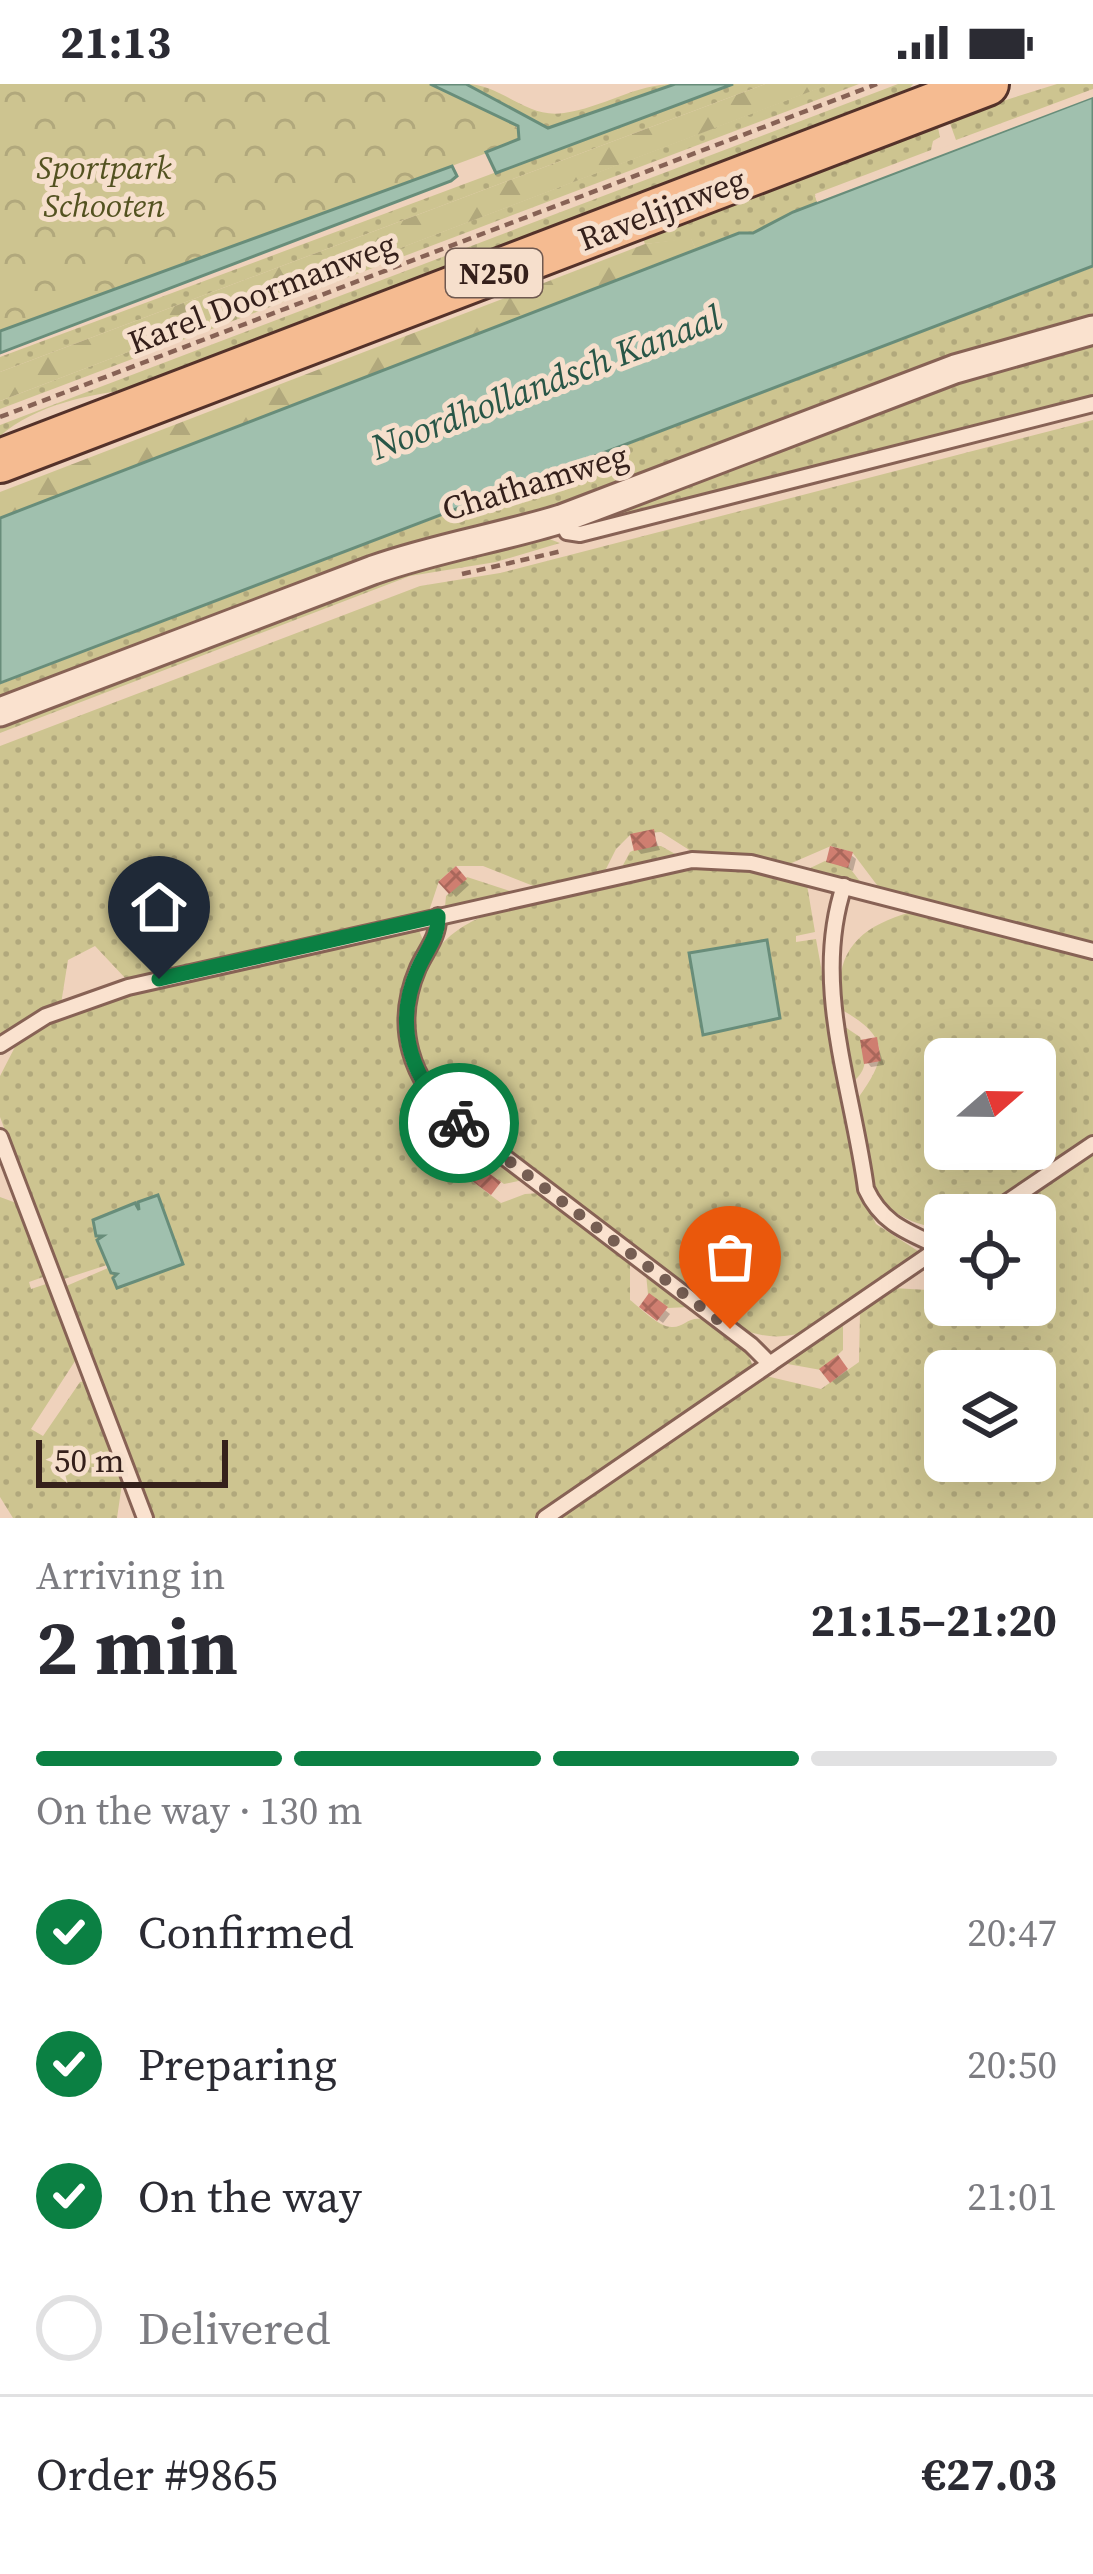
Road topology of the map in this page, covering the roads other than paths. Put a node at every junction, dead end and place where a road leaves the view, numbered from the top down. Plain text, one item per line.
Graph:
1 (987, 84) edge
2 (935, 93) edge
3 (1093, 330) edge
4 (1093, 404) edge
5 (0, 460) edge
6 (561, 519) junction
7 (0, 712) edge
8 (844, 886) junction
9 (438, 916) junction
10 (1093, 952) edge
11 (0, 1045) edge
12 (0, 1137) edge
13 (1093, 1144) edge
14 (1019, 1194) edge
15 (924, 1238) edge
16 (924, 1259) edge
17 (770, 1364) junction
18 (145, 1518) edge
19 (545, 1518) edge

1 - 2 main road, Ravelijnweg / N250
2 - 5 main road, Ravelijnweg / N250
3 - 6 street, Chathamweg
4 - 6 lane
6 - 7 street, Chathamweg
8 - 9 lane
8 - 10 lane
8 - 15 lane
9 - 11 lane
9 - 17 lane
12 - 18 lane
13 - 14 lane
16 - 17 lane
17 - 19 lane

